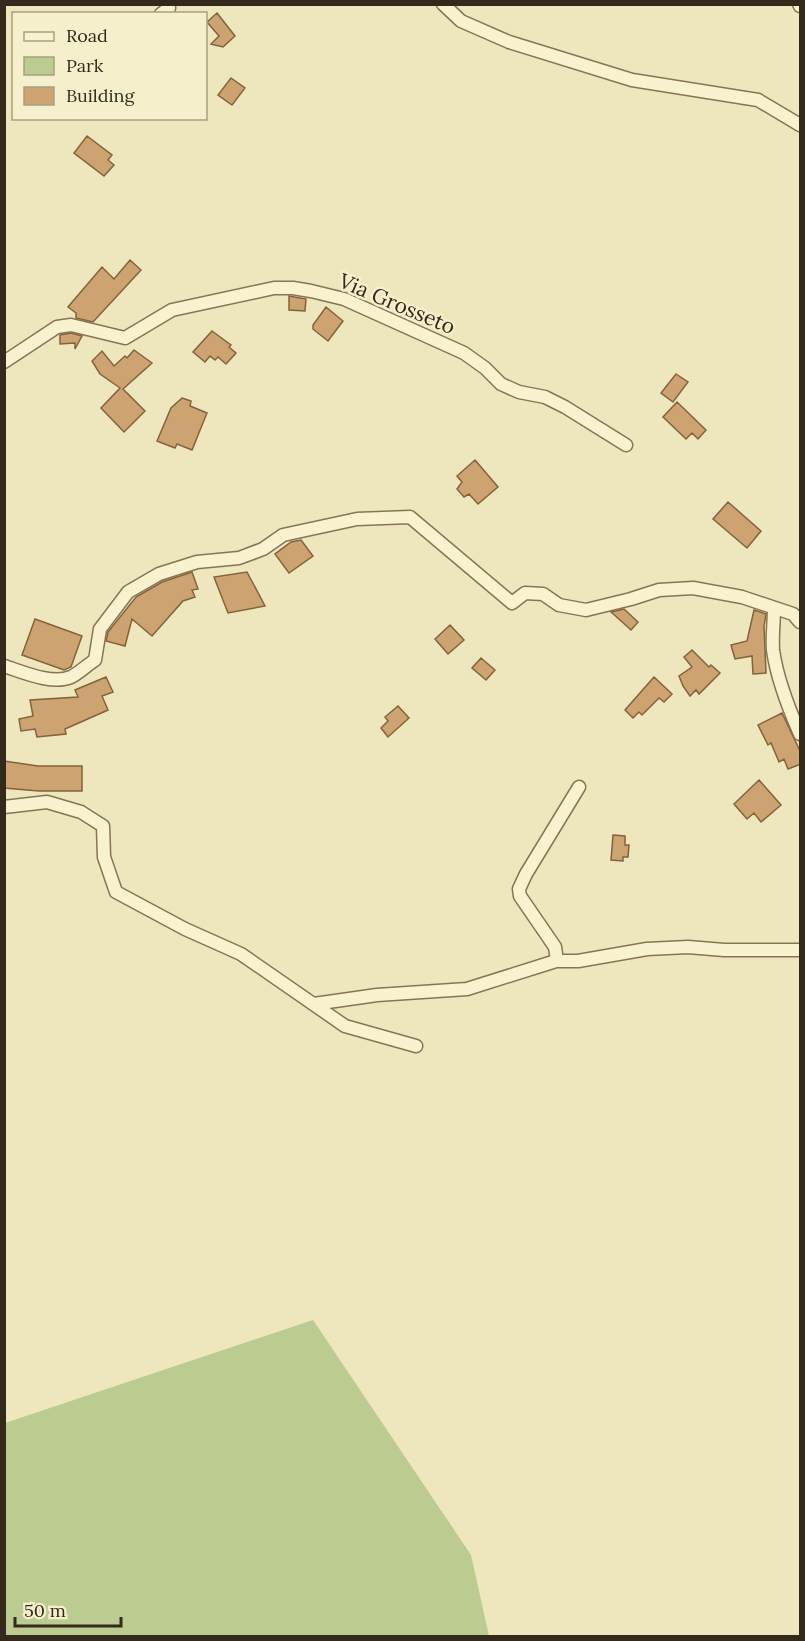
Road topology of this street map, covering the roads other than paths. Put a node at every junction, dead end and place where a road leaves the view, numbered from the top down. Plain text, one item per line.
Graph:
1 (443, 4) edge
2 (801, 125) edge
3 (4, 362) edge
4 (626, 445) dead end
5 (774, 608) junction
6 (798, 614) edge
7 (4, 666) edge
8 (801, 734) edge
9 (579, 787) dead end
10 (4, 807) edge
11 (801, 950) edge
12 (557, 961) junction
13 (314, 1004) junction
14 (416, 1046) dead end

1 - 2 street
3 - 4 street, Via Grosseto
5 - 6 street
5 - 7 street
5 - 8 street
9 - 12 street
10 - 13 street
11 - 12 street
12 - 13 street
13 - 14 street

